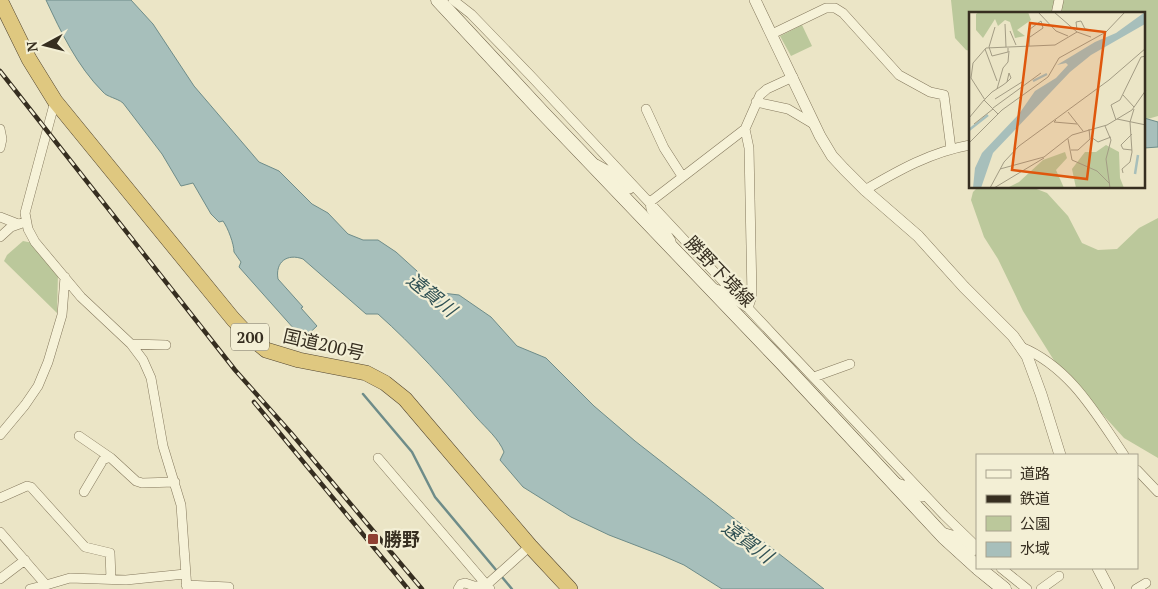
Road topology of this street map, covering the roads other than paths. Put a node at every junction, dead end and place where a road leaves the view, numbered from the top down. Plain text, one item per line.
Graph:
1 (0, 0) edge
2 (438, 0) edge
3 (453, 0) edge
4 (755, 0) edge
5 (832, 4) edge
6 (772, 34) junction
7 (793, 77) junction
8 (54, 101) junction
9 (756, 102) junction
10 (646, 109) dead end
11 (815, 125) junction
12 (0, 129) edge
13 (744, 129) junction
14 (969, 146) edge
15 (0, 148) edge
16 (951, 149) junction
17 (591, 163) junction
18 (682, 176) junction
19 (865, 190) junction
20 (646, 199) junction
21 (0, 218) edge
22 (22, 223) junction
23 (0, 237) edge
24 (676, 253) junction
25 (64, 277) junction
26 (708, 286) junction
27 (748, 308) junction
28 (131, 344) junction
29 (166, 345) dead end
30 (1021, 348) junction
31 (782, 363) junction
32 (850, 364) dead end
33 (814, 378) junction
34 (831, 394) junction
35 (0, 434) edge
36 (79, 436) dead end
37 (1060, 454) edge
38 (1123, 454) edge
39 (112, 458) junction
40 (378, 458) dead end
41 (1138, 471) edge
42 (892, 481) junction
43 (175, 482) junction
44 (84, 492) dead end
45 (1158, 492) edge
46 (0, 498) edge
47 (938, 509) junction
48 (937, 530) junction
49 (0, 532) edge
50 (530, 546) junction
51 (976, 546) edge
52 (976, 552) edge
53 (25, 560) junction
54 (976, 566) edge
55 (979, 569) edge
56 (1002, 569) edge
57 (1098, 569) edge
58 (185, 574) junction
59 (1059, 576) dead end
60 (0, 579) edge
61 (111, 579) junction
62 (1146, 583) dead end
63 (45, 587) edge
64 (187, 587) edge
65 (229, 587) dead end
66 (486, 588) edge
67 (1106, 588) edge
68 (30, 589) edge
69 (458, 589) edge
70 (570, 589) edge
71 (1004, 589) edge
72 (1027, 589) edge
73 (1041, 589) edge
74 (1136, 589) edge

1 - 8 highway, 国道200号 / 200
2 - 17 main road, 勝野下境線
3 - 20 street
4 - 6 street
5 - 6 street
5 - 16 street
6 - 7 street
7 - 9 street
7 - 11 street
8 - 22 street
8 - 50 highway, 国道200号 / 200
9 - 11 street
9 - 13 street
10 - 18 street
11 - 19 street
12 - 15 street
13 - 18 street
13 - 27 street
14 - 16 street
16 - 19 street
17 - 20 street
17 - 24 main road, 勝野下境線
18 - 20 street
19 - 30 street
20 - 24 street
20 - 27 street
21 - 22 street
22 - 23 street
22 - 25 street
24 - 26 main road, 勝野下境線
25 - 28 street
25 - 35 street
26 - 27 street
26 - 31 main road, 勝野下境線
27 - 33 street
28 - 29 street
28 - 43 street
30 - 37 street
30 - 38 street
31 - 34 street
31 - 42 main road, 勝野下境線
32 - 33 street
33 - 34 street
34 - 47 street
36 - 39 street
39 - 43 street
39 - 44 street
40 - 66 street
41 - 45 street
42 - 47 street
42 - 48 main road, 勝野下境線
43 - 58 street
46 - 61 street
47 - 51 street
48 - 52 street
48 - 54 main road, 勝野下境線
49 - 53 street
50 - 66 street
50 - 70 highway, 国道200号 / 200
53 - 60 street
53 - 63 street
55 - 71 main road, 勝野下境線
56 - 72 street
57 - 67 street
58 - 61 street
58 - 64 street
59 - 73 street
61 - 63 street
62 - 74 street
63 - 68 street
64 - 65 street
66 - 69 street

